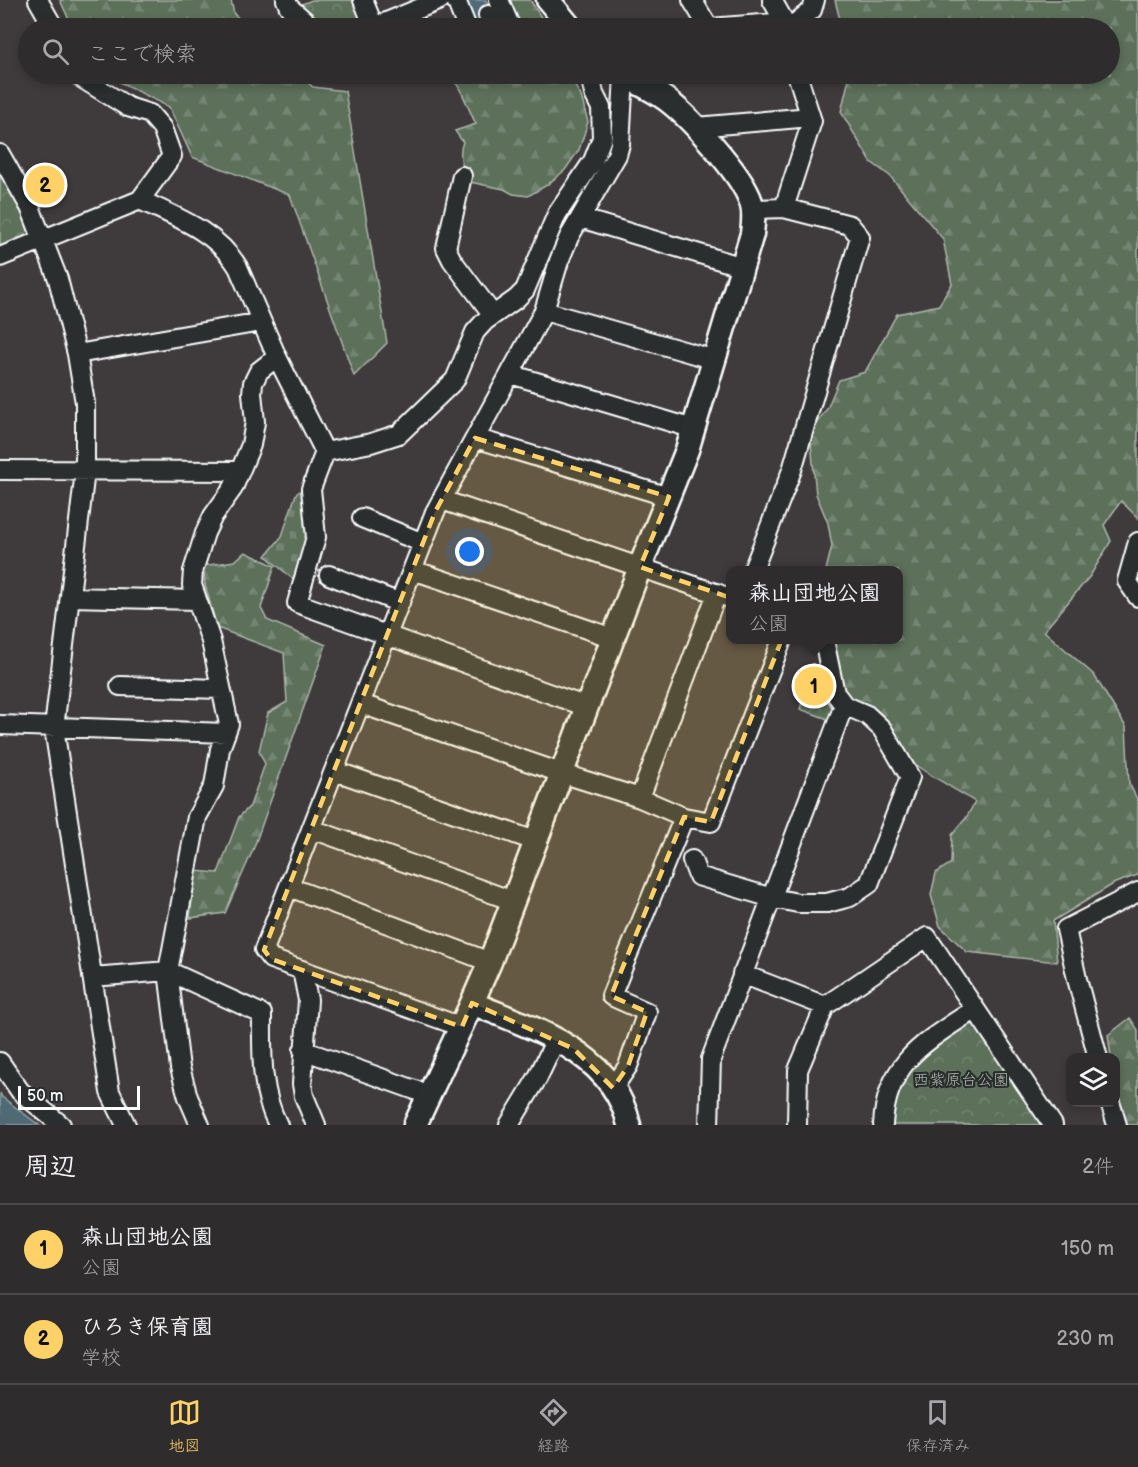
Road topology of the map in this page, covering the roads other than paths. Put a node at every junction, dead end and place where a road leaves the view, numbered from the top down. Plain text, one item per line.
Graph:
1 (38, 0) edge
2 (286, 0) edge
3 (363, 0) edge
4 (440, 0) edge
5 (456, 0) edge
6 (548, 0) edge
7 (692, 0) edge
8 (772, 0) edge
9 (815, 0) edge
10 (48, 18) edge
11 (302, 18) edge
12 (369, 18) edge
13 (397, 18) edge
14 (463, 18) edge
15 (563, 18) edge
16 (703, 18) edge
17 (782, 18) edge
18 (801, 18) edge
19 (91, 84) edge
20 (592, 84) edge
21 (622, 84) edge
22 (639, 84) edge
23 (800, 84) edge
24 (799, 118) dead end
25 (696, 127) junction
26 (0, 154) edge
27 (462, 176) dead end
28 (140, 200) junction
29 (783, 208) junction
30 (754, 209) junction
31 (580, 218) junction
32 (44, 240) junction
33 (0, 257) edge
34 (743, 267) junction
35 (544, 311) junction
36 (493, 315) junction
37 (261, 322) junction
38 (77, 354) junction
39 (278, 357) junction
40 (715, 360) junction
41 (510, 374) junction
42 (694, 429) junction
43 (475, 438) junction
44 (325, 452) junction
45 (0, 470) edge
46 (86, 470) junction
47 (240, 471) junction
48 (669, 497) junction
49 (442, 500) junction
50 (362, 518) dead end
51 (1138, 542) edge
52 (423, 543) junction
53 (755, 566) edge
54 (640, 567) junction
55 (413, 570) junction
56 (329, 575) dead end
57 (724, 596) edge
58 (70, 597) junction
59 (1138, 597) edge
60 (197, 600) junction
61 (400, 603) junction
62 (387, 636) junction
63 (613, 638) junction
64 (780, 644) edge
65 (825, 644) edge
66 (120, 686) dead end
67 (221, 688) junction
68 (361, 704) junction
69 (844, 705) junction
70 (587, 707) junction
71 (0, 726) edge
72 (54, 728) junction
73 (226, 733) junction
74 (335, 771) junction
75 (561, 773) junction
76 (640, 798) junction
77 (684, 817) junction
78 (312, 829) junction
79 (535, 841) junction
80 (692, 860) dead end
81 (289, 887) junction
82 (1138, 892) edge
83 (772, 898) junction
84 (513, 901) junction
85 (490, 962) junction
86 (302, 970) junction
87 (168, 971) junction
88 (742, 975) junction
89 (92, 976) junction
90 (472, 1003) junction
91 (825, 1006) junction
92 (975, 1009) junction
93 (462, 1027) junction
94 (556, 1039) junction
95 (303, 1050) junction
96 (1097, 1053) edge
97 (0, 1062) edge
98 (613, 1088) junction
99 (429, 1095) junction
100 (1112, 1107) edge
101 (61, 1125) edge
102 (126, 1125) edge
103 (200, 1125) edge
104 (278, 1125) edge
105 (316, 1125) edge
106 (416, 1125) edge
107 (509, 1125) edge
108 (629, 1125) edge
109 (709, 1125) edge
110 (797, 1125) edge
111 (883, 1125) edge
112 (1053, 1125) edge
113 (1117, 1125) edge

1 - 10 street
2 - 11 street
3 - 12 street
4 - 13 street
5 - 14 street
6 - 15 street
7 - 16 street
8 - 17 street
9 - 18 street
19 - 28 street
20 - 36 street
21 - 31 street
22 - 25 street
23 - 29 street
24 - 25 street
25 - 30 street
26 - 32 street
27 - 36 street
28 - 32 street
28 - 37 street
29 - 30 street
29 - 53 street
30 - 34 street
31 - 34 street
31 - 35 street
32 - 33 street
32 - 38 street
34 - 40 street
35 - 40 street
35 - 41 street
36 - 44 street
37 - 38 street
37 - 39 street
38 - 46 street
39 - 44 street
39 - 47 street
40 - 42 street
41 - 42 street
41 - 43 street
42 - 48 street
43 - 48 street
43 - 49 street
44 - 62 street
45 - 46 street
46 - 47 street
46 - 58 street
47 - 60 street
48 - 54 street
49 - 52 street
49 - 54 street
50 - 52 street
51 - 59 street
52 - 55 street
54 - 57 street
54 - 63 street
55 - 61 street
55 - 63 street
56 - 61 street
57 - 76 street
58 - 60 street
58 - 72 street
60 - 67 street
61 - 62 street
62 - 68 street
62 - 70 street
63 - 70 street
64 - 77 street
65 - 69 street
66 - 67 street
67 - 73 street
68 - 74 street
68 - 75 street
69 - 83 street
69 - 83 street
70 - 75 street
71 - 72 street
72 - 73 street
72 - 89 street
73 - 87 street
74 - 78 street
74 - 79 street
75 - 76 street
75 - 79 street
76 - 77 street
77 - 98 street
78 - 81 street
78 - 84 street
79 - 84 street
80 - 83 street
81 - 85 street
81 - 86 street
82 - 96 street
83 - 88 street
84 - 85 street
85 - 90 street
86 - 93 street
86 - 95 street
87 - 89 street
87 - 103 street
87 - 104 street
88 - 91 street
88 - 109 street
89 - 102 street
90 - 93 street
90 - 94 street
91 - 92 street
91 - 110 street
92 - 111 street
92 - 112 street
93 - 99 street
94 - 98 street
94 - 107 street
95 - 99 street
95 - 105 street
97 - 101 street
98 - 108 street
99 - 106 street
100 - 113 street

